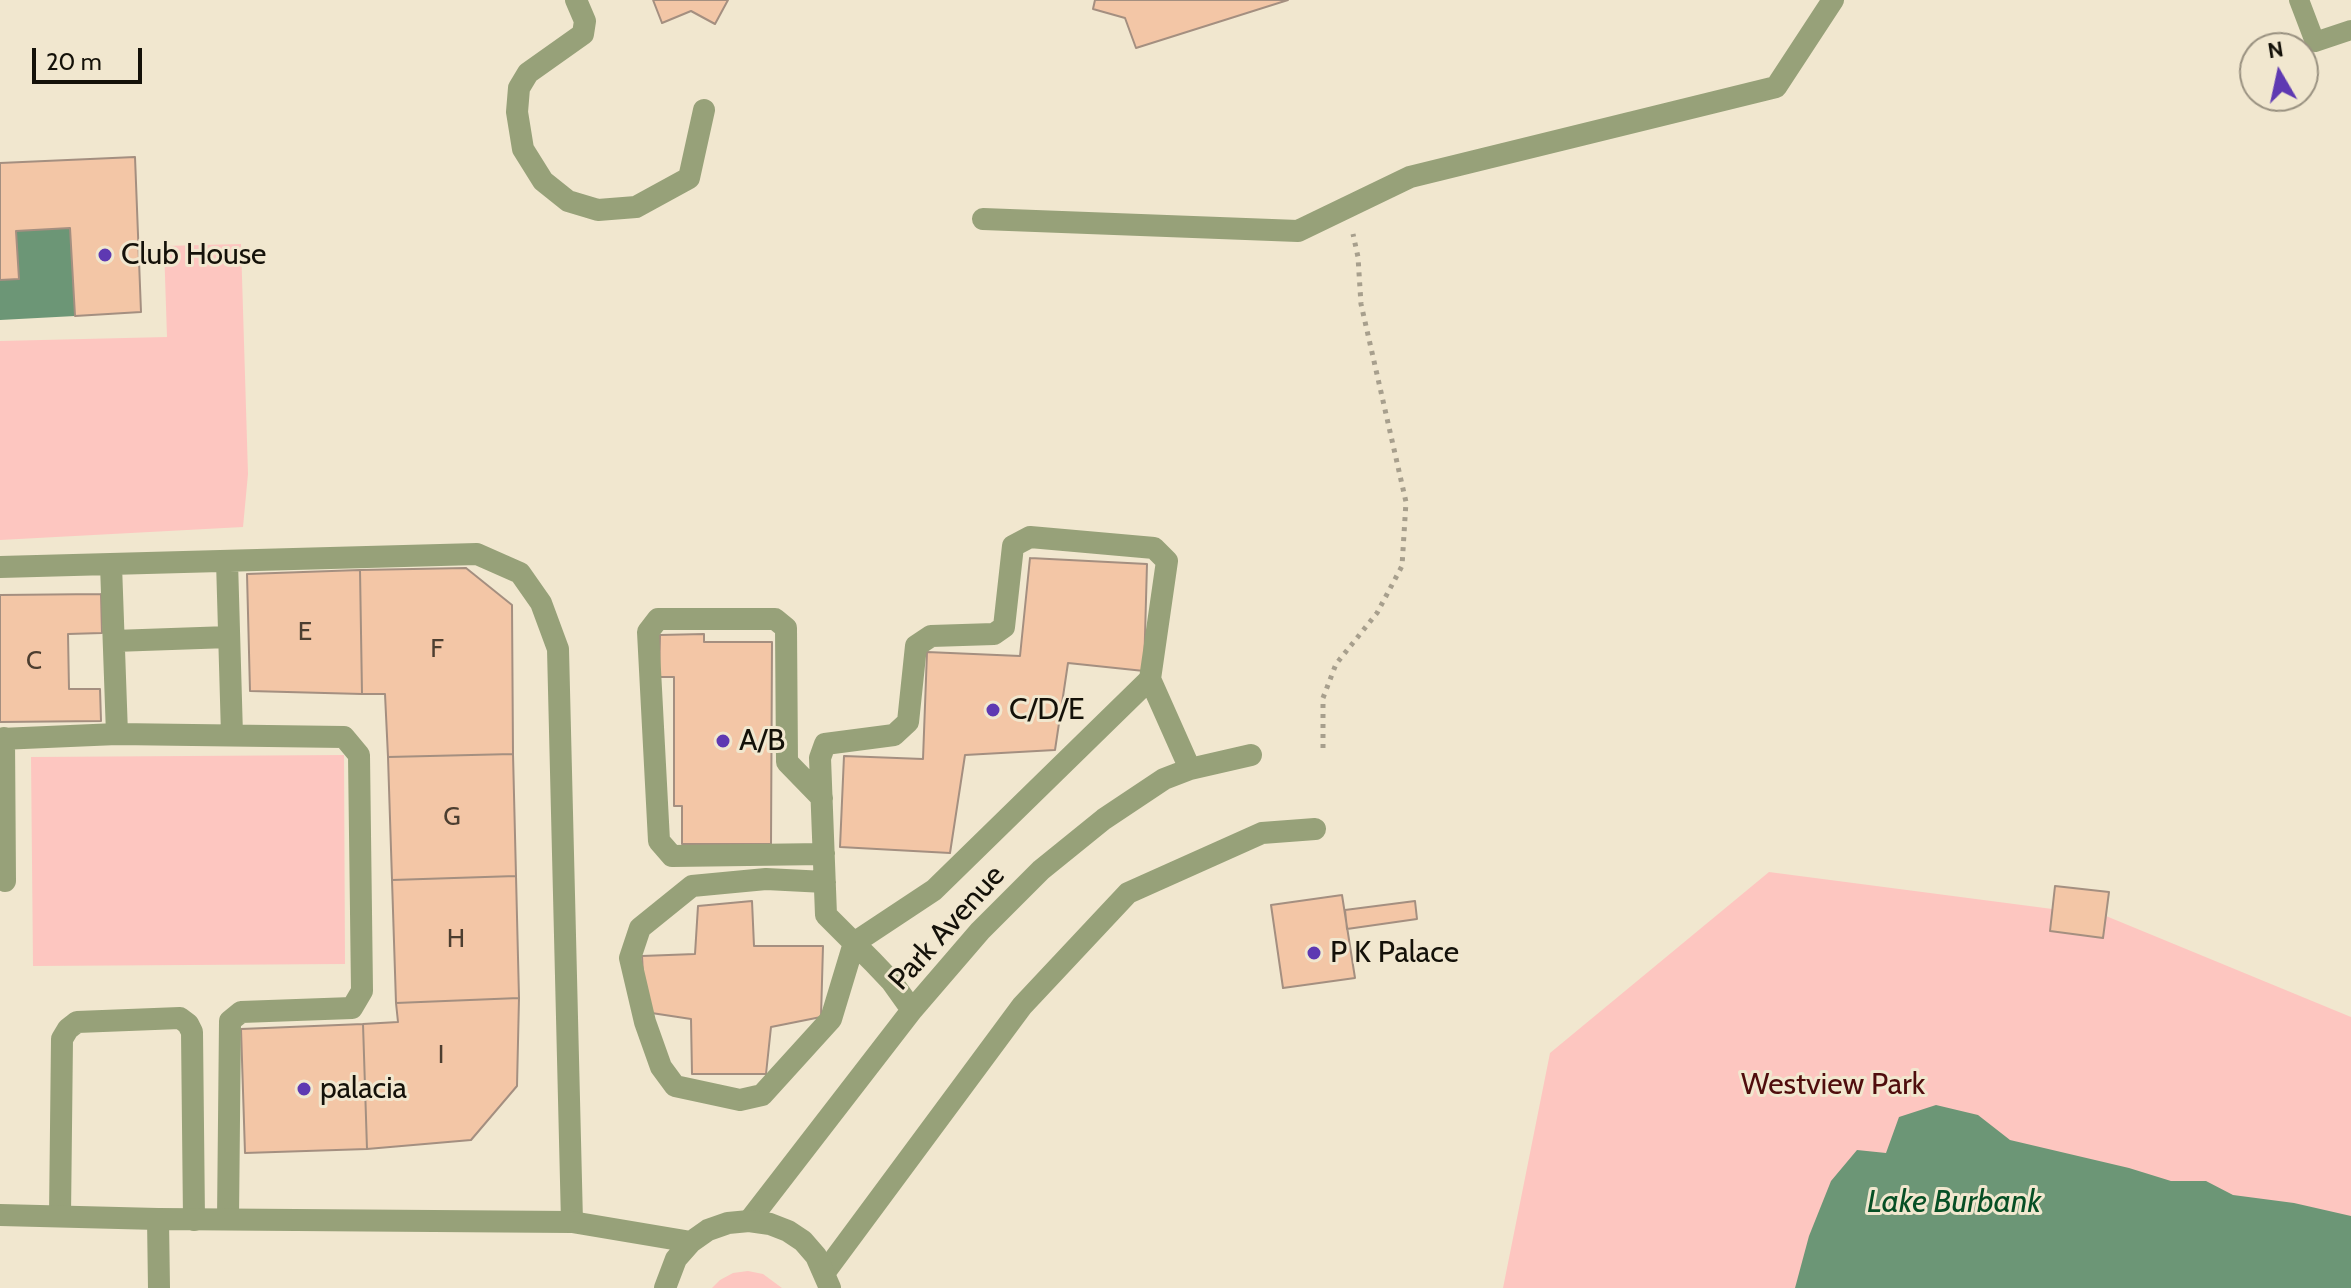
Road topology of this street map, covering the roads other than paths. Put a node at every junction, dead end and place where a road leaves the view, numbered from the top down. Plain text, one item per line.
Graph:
1 (576, 0) edge
2 (1833, 0) edge
3 (2299, 0) edge
4 (2351, 30) edge
5 (704, 110) dead end
6 (983, 219) dead end
7 (227, 561) junction
8 (111, 565) junction
9 (0, 567) edge
10 (229, 637) junction
11 (114, 641) junction
12 (1150, 679) junction
13 (117, 734) junction
14 (232, 735) junction
15 (2, 738) edge
16 (1251, 755) dead end
17 (1190, 769) junction
18 (822, 798) junction
19 (1315, 829) dead end
20 (824, 854) junction
21 (5, 881) dead end
22 (825, 882) junction
23 (854, 943) junction
24 (912, 1010) junction
25 (0, 1215) edge
26 (60, 1216) junction
27 (158, 1219) junction
28 (228, 1219) junction
29 (194, 1220) junction
30 (749, 1221) junction
31 (572, 1222) junction
32 (691, 1242) junction
33 (828, 1280) edge
34 (159, 1288) edge
35 (665, 1288) edge

1 - 5 street
2 - 6 street
3 - 4 lane
7 - 8 street
7 - 10 street
7 - 31 street
8 - 9 street
8 - 11 street
10 - 11 street
10 - 14 street
11 - 13 street
12 - 17 street
12 - 18 street
12 - 23 street
13 - 14 street
13 - 15 street
14 - 28 street
15 - 21 street
16 - 17 street, Park Avenue
17 - 24 street, Park Avenue
18 - 20 street
18 - 20 street
19 - 33 street
20 - 22 street
22 - 23 street
22 - 23 street
23 - 24 street
24 - 30 street, Park Avenue
25 - 26 street
26 - 27 street
26 - 29 street
27 - 29 street
27 - 34 street
28 - 29 street
28 - 31 street
30 - 32 street
30 - 33 street
31 - 32 street
32 - 35 street

